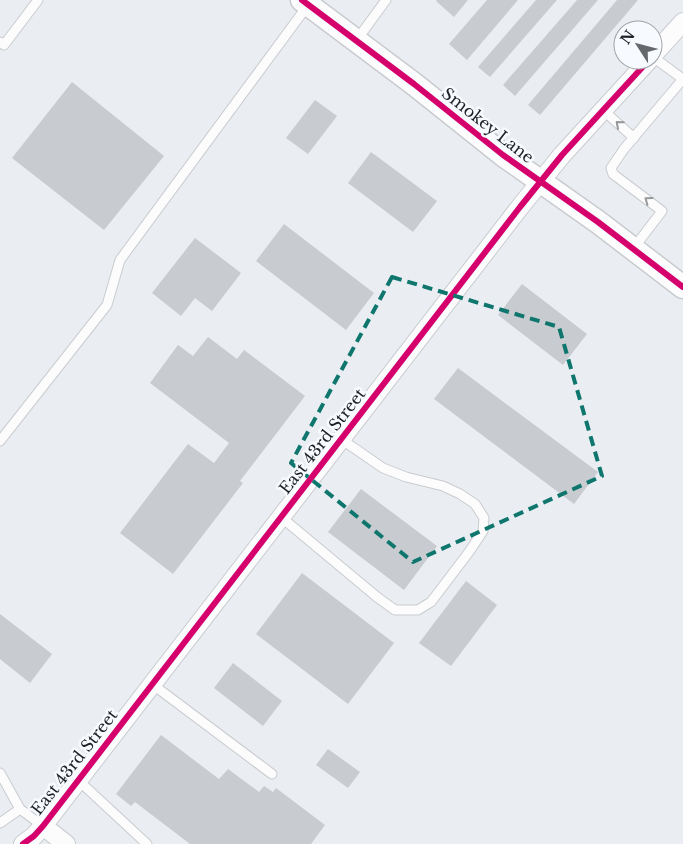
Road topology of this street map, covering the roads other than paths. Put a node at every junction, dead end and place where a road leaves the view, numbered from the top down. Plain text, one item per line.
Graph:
1 (38, 0) edge
2 (386, 0) edge
3 (305, 2) edge
4 (683, 22) edge
5 (356, 41) junction
6 (0, 42) edge
7 (663, 45) edge
8 (663, 64) edge
9 (639, 70) edge
10 (683, 79) edge
11 (603, 110) junction
12 (634, 138) junction
13 (540, 182) junction
14 (633, 249) junction
15 (683, 287) edge
16 (341, 439) junction
17 (0, 441) edge
18 (281, 516) junction
19 (152, 684) junction
20 (0, 773) edge
21 (272, 774) dead end
22 (78, 780) junction
23 (20, 809) junction
24 (0, 823) edge
25 (43, 826) junction
26 (23, 844) edge
27 (66, 844) edge
28 (146, 844) edge

1 - 6 lane
2 - 5 lane
3 - 5 street, Smokey Lane
3 - 17 lane
4 - 7 street
5 - 13 street, Smokey Lane
8 - 10 lane
9 - 11 street, East 43rd Street
10 - 12 lane
12 -> 11 lane
11 - 13 street, East 43rd Street
14 -> 12 lane
13 - 14 street, Smokey Lane
13 - 16 street, East 43rd Street
14 - 15 street, Smokey Lane
16 - 18 street, East 43rd Street
16 - 18 lane
18 - 19 street, East 43rd Street
19 - 21 lane
19 - 22 street, East 43rd Street
20 - 23 lane
22 - 25 street, East 43rd Street
22 - 28 lane
23 - 24 lane
23 - 25 lane
25 - 26 street, East 43rd Street
25 - 27 street

